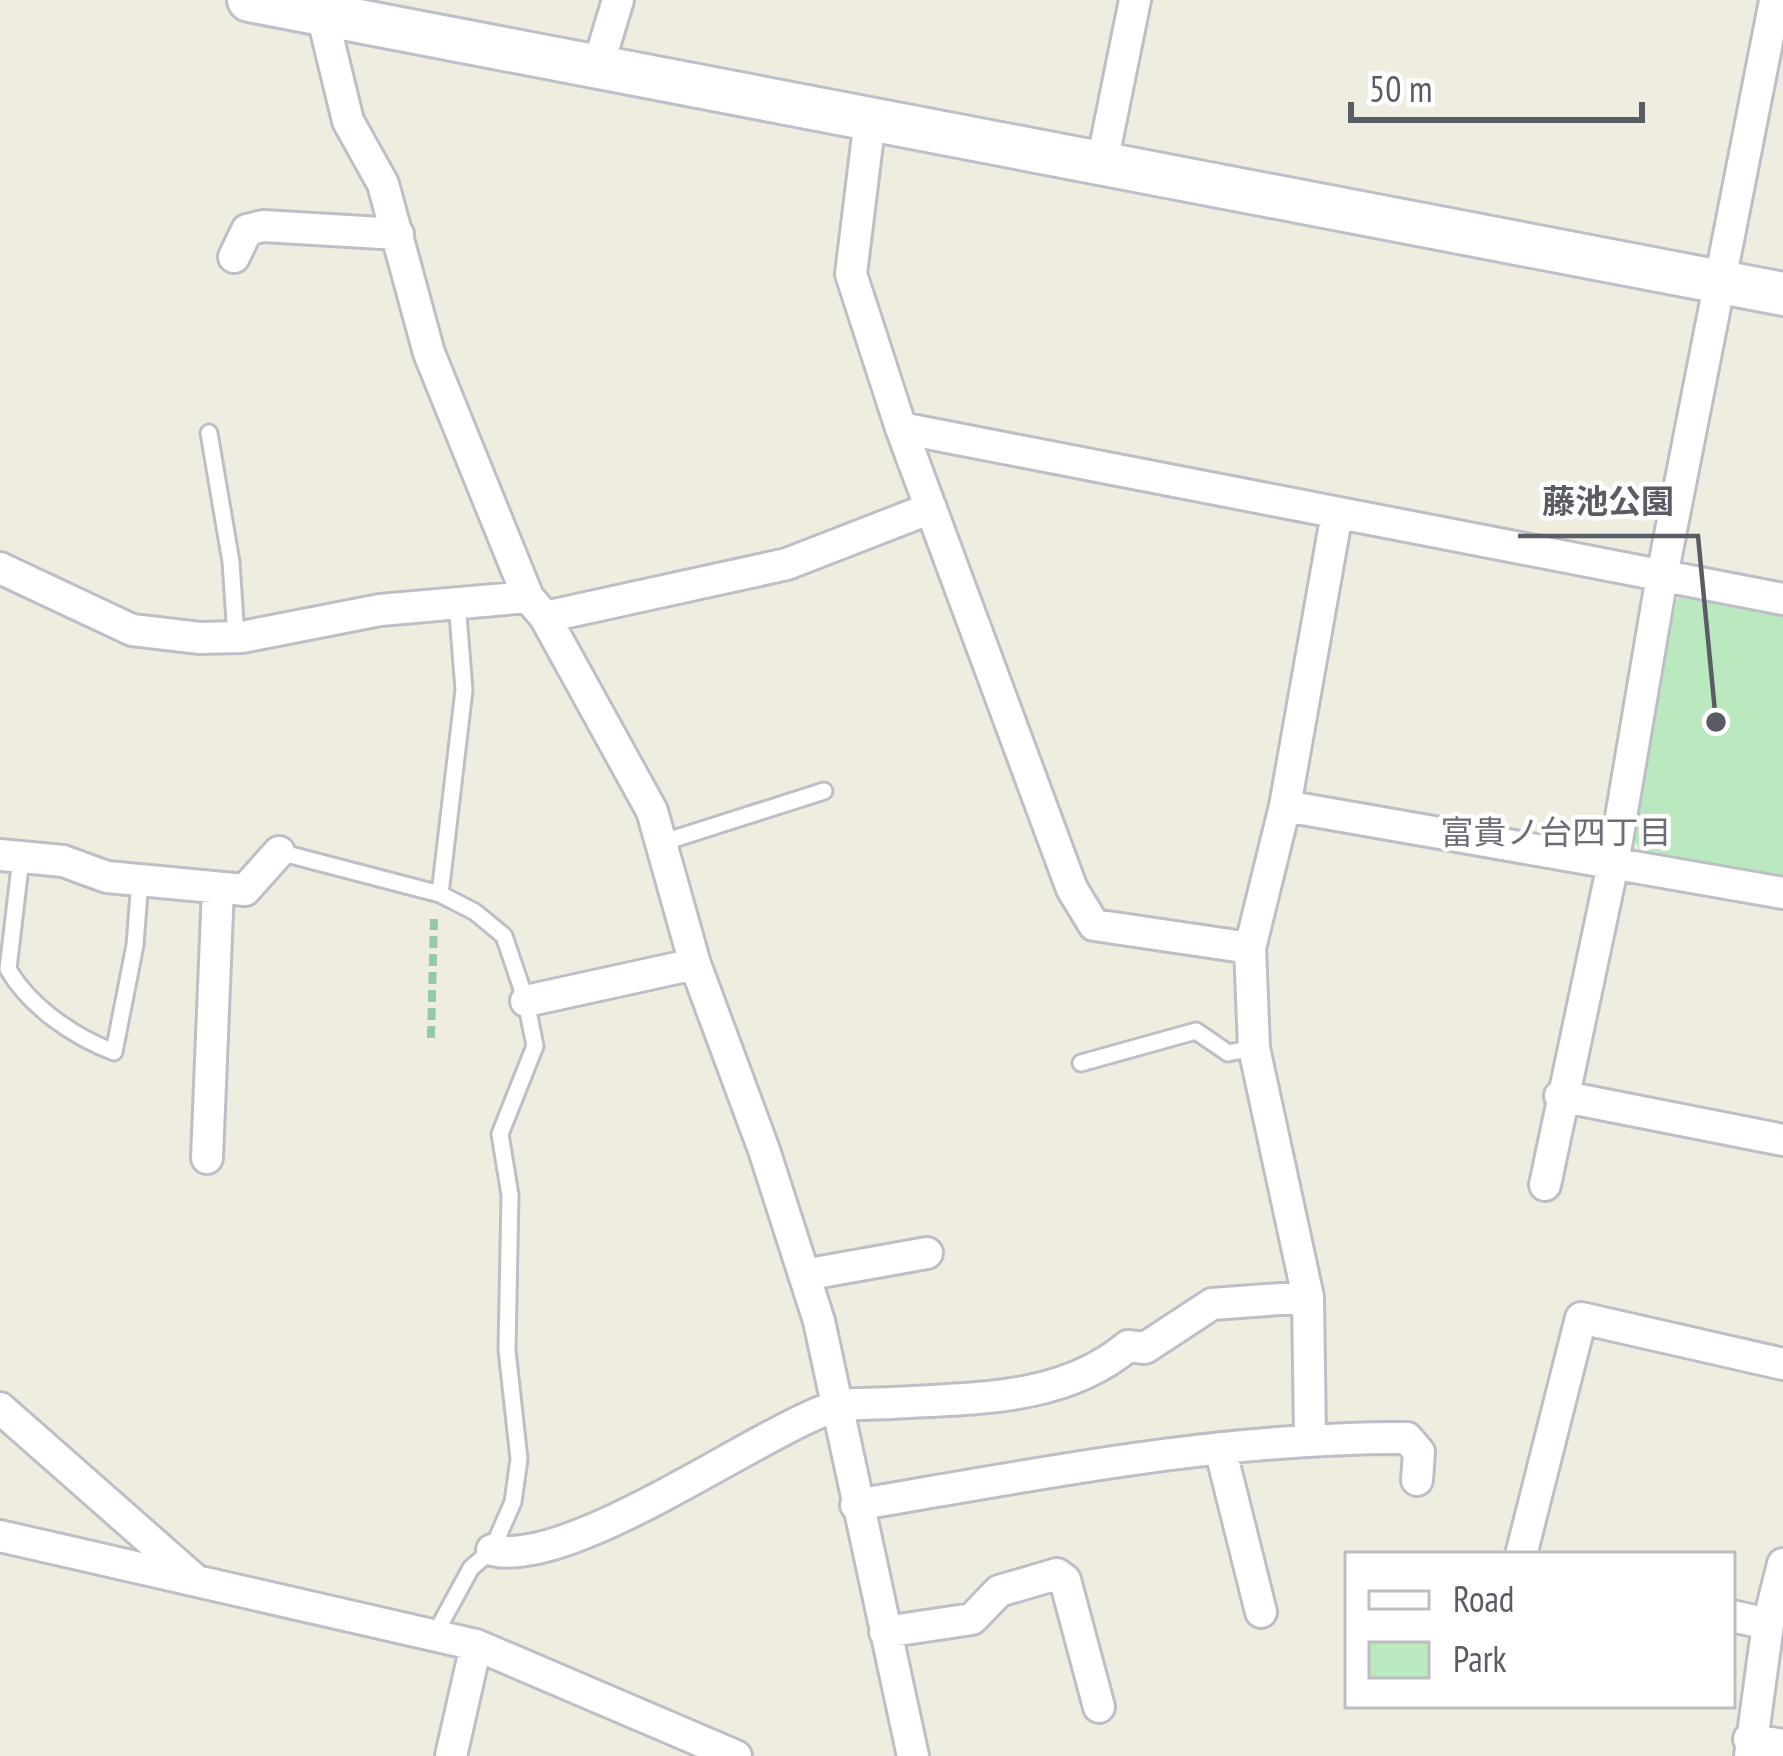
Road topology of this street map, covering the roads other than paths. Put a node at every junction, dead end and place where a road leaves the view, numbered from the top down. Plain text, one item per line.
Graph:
1 (249, 0) edge
2 (619, 0) edge
3 (1135, 0) edge
4 (1776, 1) edge
5 (322, 14) junction
6 (598, 66) junction
7 (870, 119) junction
8 (1102, 163) junction
9 (398, 233) junction
10 (234, 257) dead end
11 (1723, 282) junction
12 (1783, 294) edge
13 (901, 428) junction
14 (209, 433) dead end
15 (931, 508) junction
16 (1337, 513) junction
17 (0, 568) edge
18 (1662, 576) junction
19 (1783, 599) edge
20 (458, 602) junction
21 (537, 607) junction
22 (236, 637) junction
23 (824, 791) dead end
24 (1286, 806) junction
25 (662, 843) junction
26 (279, 852) joint
27 (11, 856) edge
28 (1613, 864) junction
29 (140, 880) junction
30 (218, 888) junction
31 (1783, 893) edge
32 (440, 894) junction
33 (1250, 948) junction
34 (695, 964) junction
35 (526, 1000) junction
36 (1255, 1048) junction
37 (1081, 1063) dead end
38 (1560, 1096) junction
39 (1783, 1140) edge
40 (207, 1158) dead end
41 (1545, 1184) dead end
42 (927, 1253) dead end
43 (804, 1275) junction
44 (1307, 1298) junction
45 (1783, 1364) edge
46 (834, 1406) junction
47 (0, 1408) edge
48 (1310, 1437) junction
49 (1220, 1448) junction
50 (1417, 1480) dead end
51 (856, 1505) junction
52 (0, 1536) edge
53 (492, 1550) junction
54 (1522, 1552) edge
55 (1783, 1564) edge
56 (197, 1582) junction
57 (1262, 1612) dead end
58 (1735, 1617) edge
59 (1768, 1624) junction
60 (885, 1632) junction
61 (434, 1636) junction
62 (476, 1645) junction
63 (1099, 1707) dead end
64 (1783, 1745) edge
65 (1750, 1748) edge
66 (451, 1756) edge
67 (736, 1756) edge
68 (914, 1756) edge

1 - 5 street
2 - 6 street
3 - 8 street
4 - 11 street
5 - 6 street
5 - 9 street
6 - 7 street
7 - 8 street
7 - 13 street
8 - 11 street
9 - 10 street
9 - 21 street
11 - 12 street
11 - 18 street
13 - 15 street
13 - 16 street
14 - 22 lane
15 - 21 street
15 - 33 street
16 - 18 street
16 - 24 street
17 - 22 street
18 - 19 street
18 - 28 street
20 - 21 street
20 - 22 street
20 - 32 lane
21 - 25 street
23 - 25 lane
24 - 28 street
24 - 33 street
25 - 34 street
26 - 30 street
26 - 32 lane
27 - 29 street
27 - 29 lane
28 - 31 street
28 - 38 street
29 - 30 street
30 - 40 street
32 - 35 lane
33 - 36 street
34 - 35 street
34 - 43 street
35 - 53 lane
36 - 37 lane
36 - 44 street
38 - 39 street
38 - 41 street
42 - 43 street
43 - 46 street
44 - 46 street
44 - 48 street
45 - 54 street
46 - 51 street
46 - 53 street
47 - 56 street
48 - 49 street
48 - 50 street
49 - 51 street
49 - 57 street
51 - 60 street
52 - 56 street
53 - 61 lane
55 - 59 street
56 - 61 street
58 - 59 street
59 - 65 street
60 - 63 street
60 - 68 street
61 - 62 street
62 - 66 street
62 - 67 street
64 - 65 street

